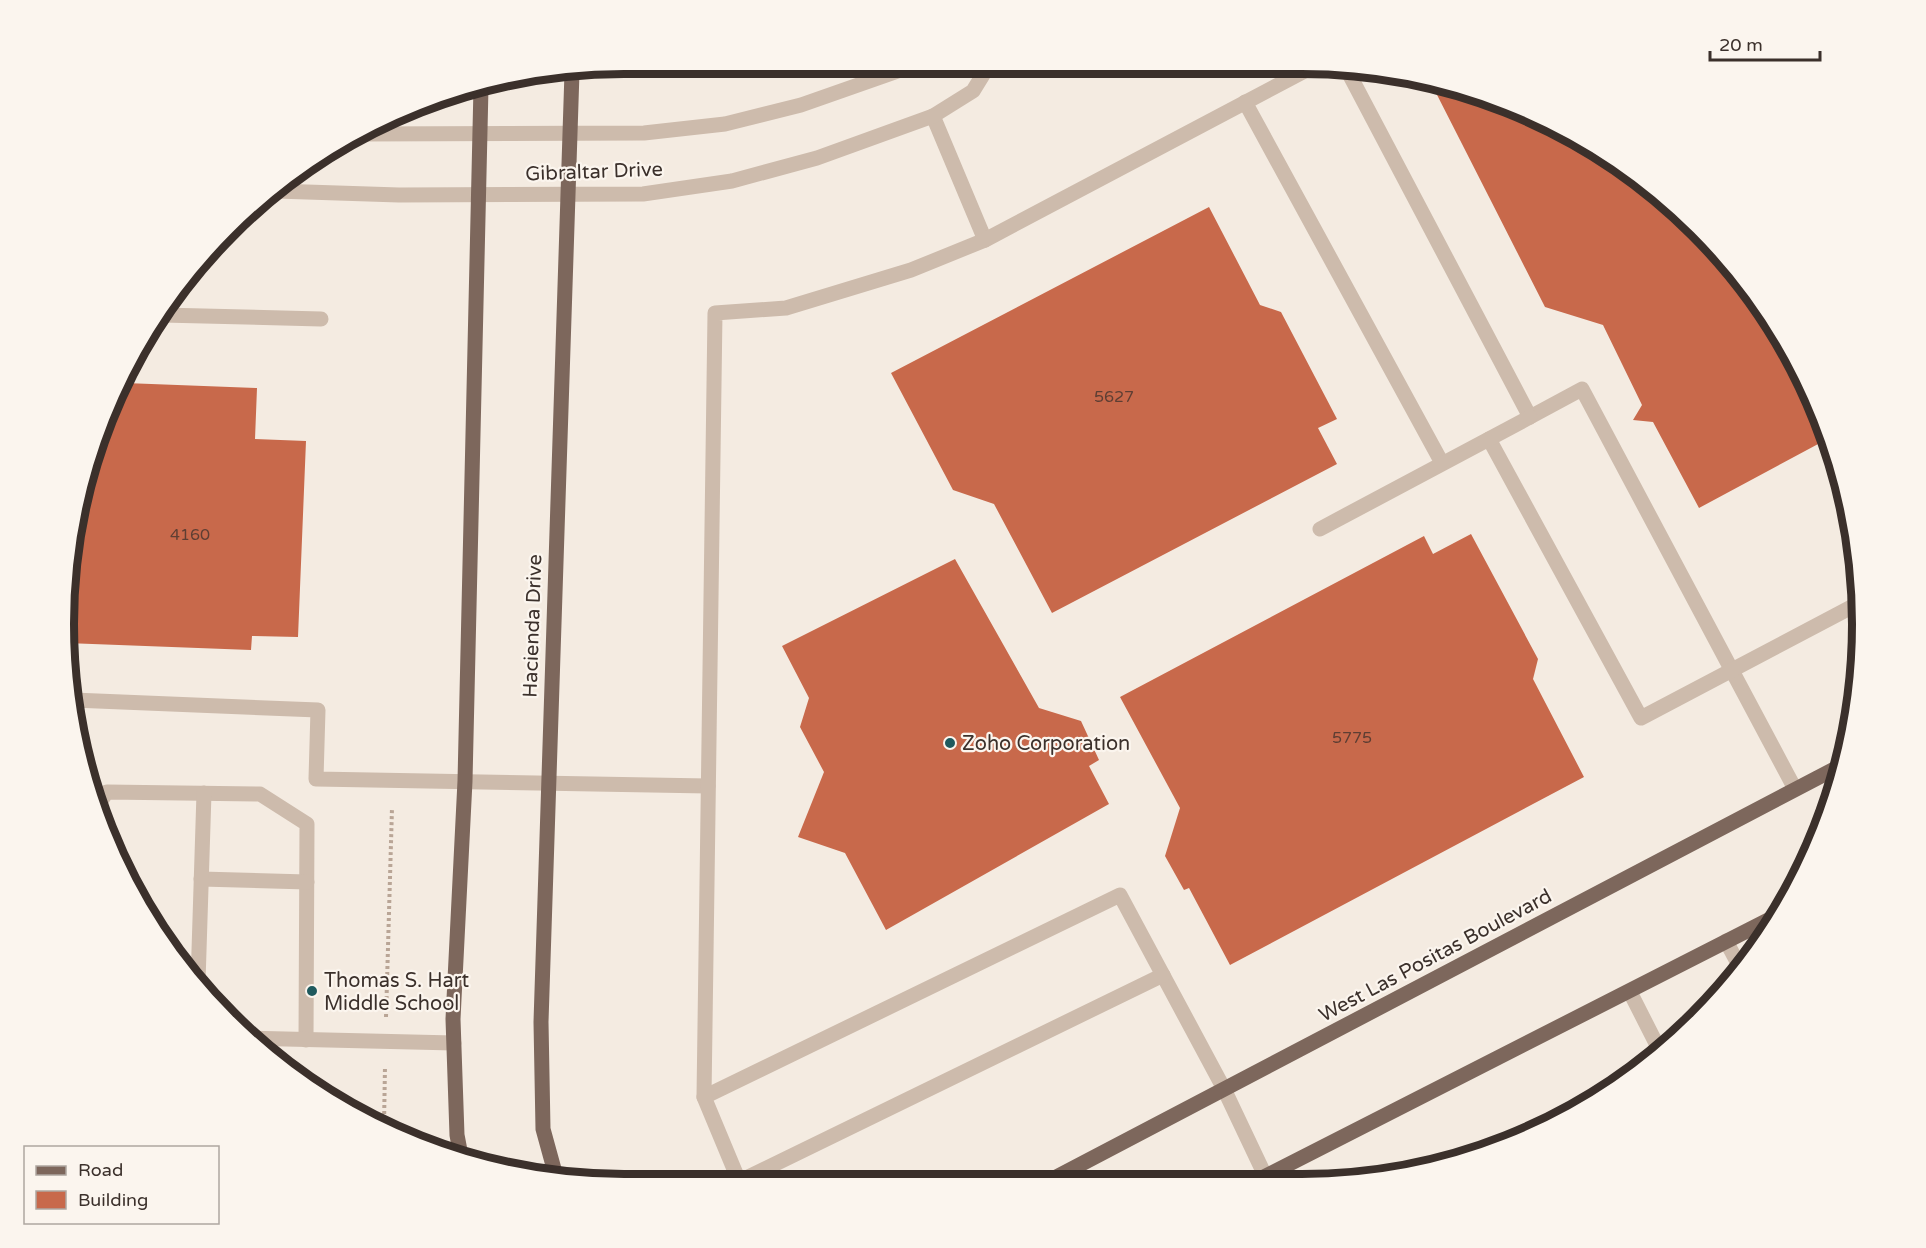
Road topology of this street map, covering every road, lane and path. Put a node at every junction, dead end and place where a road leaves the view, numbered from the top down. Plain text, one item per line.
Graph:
1 (889, 74) edge
2 (983, 74) edge
3 (1300, 74) edge
4 (572, 76) edge
5 (1350, 76) edge
6 (481, 92) edge
7 (1245, 102) junction
8 (933, 116) junction
9 (373, 134) edge
10 (480, 134) junction
11 (570, 134) junction
12 (284, 191) edge
13 (478, 195) junction
14 (567, 195) junction
15 (985, 240) junction
16 (168, 315) edge
17 (321, 319) dead end
18 (1530, 417) junction
19 (1489, 439) junction
20 (1442, 464) junction
21 (1320, 529) dead end
22 (1852, 607) edge
23 (1730, 671) junction
24 (79, 700) edge
25 (1833, 770) edge
26 (465, 782) junction
27 (548, 783) junction
28 (708, 786) junction
29 (1795, 789) junction
30 (204, 793) junction
31 (102, 799) edge
32 (392, 808) dead end
33 (201, 879) junction
34 (308, 882) junction
35 (1765, 921) edge
36 (1726, 941) junction
37 (1737, 961) edge
38 (198, 973) edge
39 (1163, 975) junction
40 (1630, 992) junction
41 (262, 1038) edge
42 (306, 1040) junction
43 (386, 1042) junction
44 (454, 1043) junction
45 (1657, 1045) edge
46 (1224, 1089) junction
47 (704, 1097) junction
48 (384, 1119) edge
49 (460, 1149) edge
50 (554, 1170) edge
51 (736, 1174) edge
52 (753, 1174) edge
53 (1062, 1174) edge
54 (1265, 1174) edge
55 (1280, 1174) edge

1 - 11 street, Gibraltar Drive
2 - 8 street, Gibraltar Drive
3 - 7 street
4 - 11 main road, Hacienda Drive
5 - 18 street
6 - 10 main road
7 - 15 street
7 - 20 street
8 - 14 street, Gibraltar Drive
8 - 15 street
9 - 10 street, Gibraltar Drive
10 - 11 street, Gibraltar Drive
10 - 13 main road
11 - 14 main road, Hacienda Drive
12 - 13 street, Gibraltar Drive
13 - 14 street, Gibraltar Drive
13 - 26 main road
14 - 27 main road, Hacienda Drive
15 - 28 street
16 - 17 street
18 - 19 street
18 - 23 street
19 - 20 street
19 - 23 street
20 - 21 street
22 - 23 street
23 - 29 street
24 - 26 street
25 - 29 main road, West Las Positas Boulevard
26 - 27 street
26 - 44 main road
27 - 28 street
27 - 50 main road, Hacienda Drive
28 - 47 street
29 - 46 main road, West Las Positas Boulevard
30 - 31 street
30 - 33 street
30 - 34 street
32 - 43 path
33 - 34 street
33 - 38 street
34 - 42 street
35 - 36 main road
36 - 37 street
36 - 40 main road
39 - 46 street
39 - 47 street
39 - 52 street
40 - 45 street
40 - 55 main road
41 - 42 street
42 - 43 street
43 - 44 street
43 - 48 path
44 - 49 main road
46 - 53 main road, West Las Positas Boulevard
46 - 54 street
47 - 51 street

